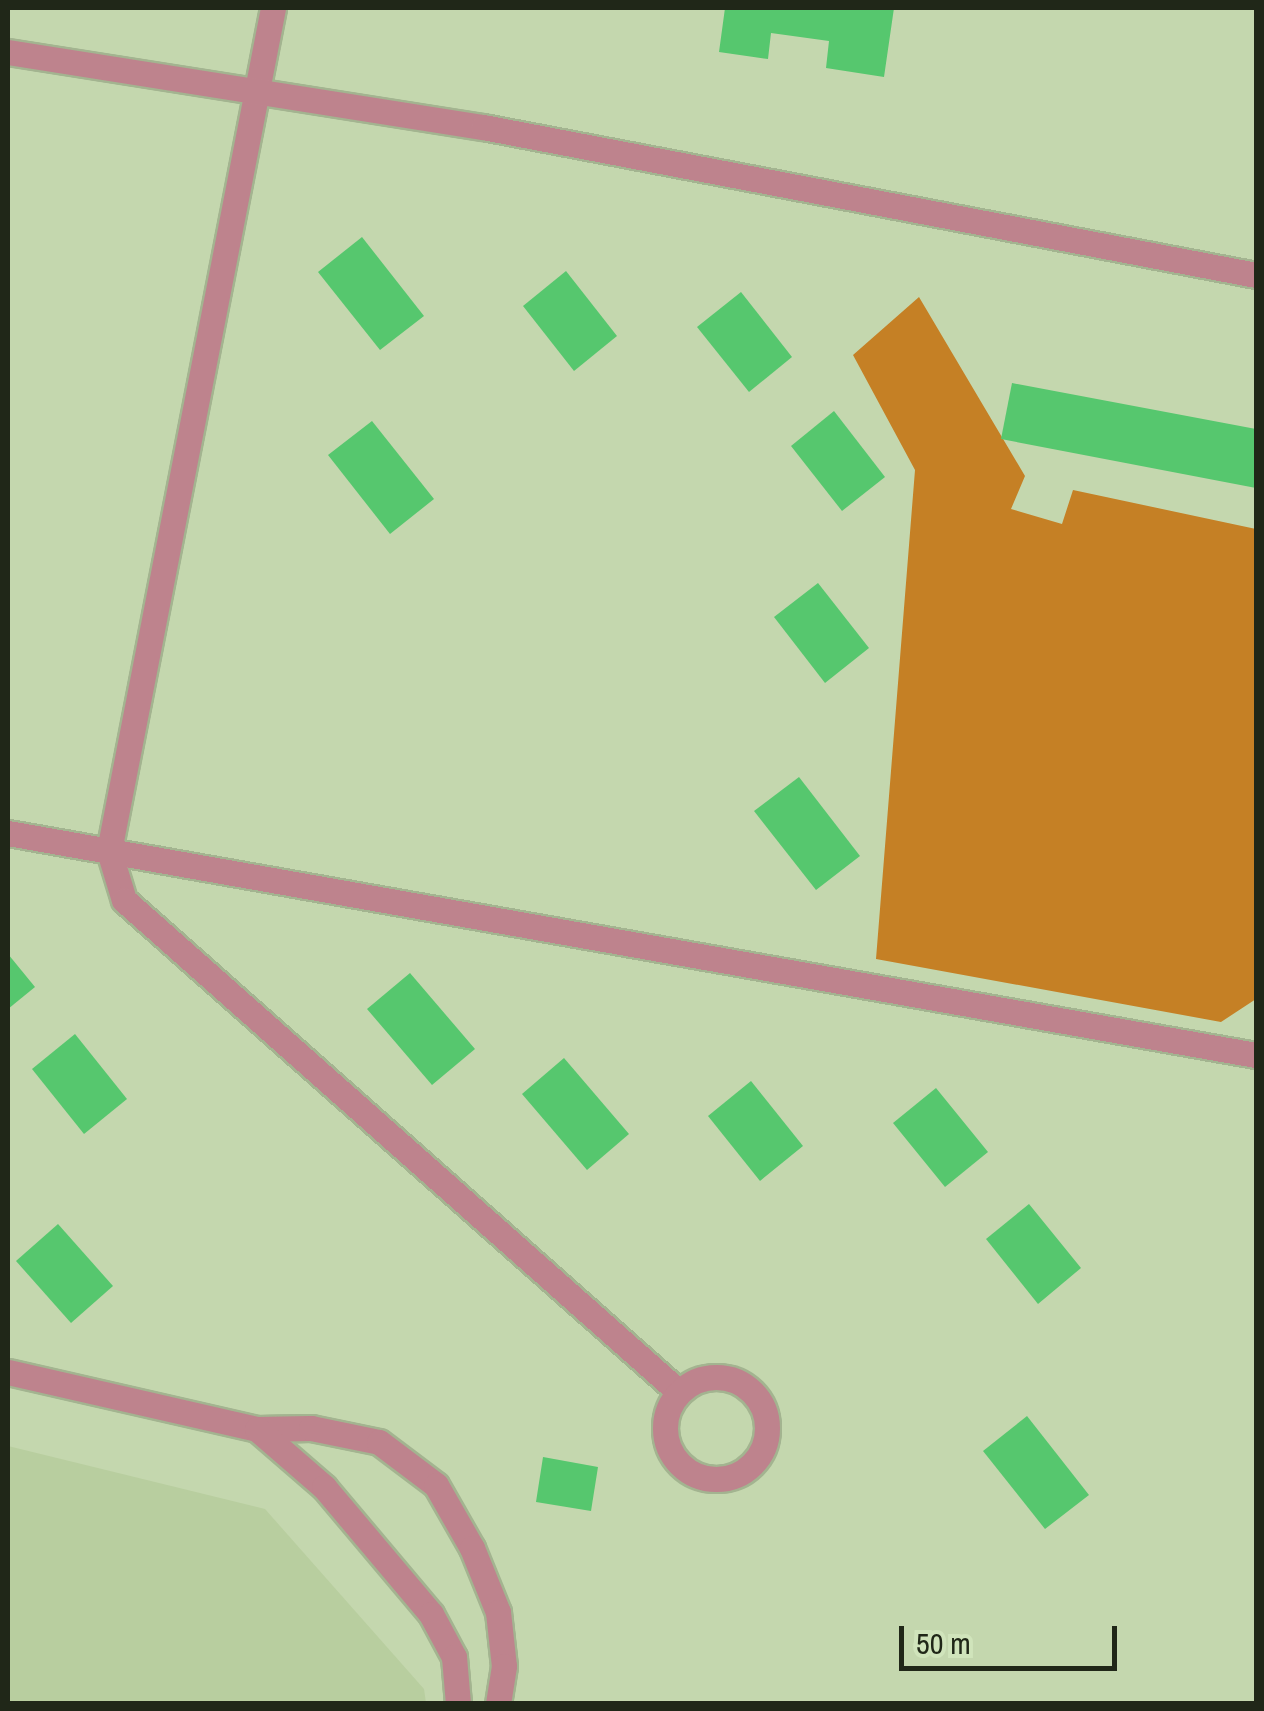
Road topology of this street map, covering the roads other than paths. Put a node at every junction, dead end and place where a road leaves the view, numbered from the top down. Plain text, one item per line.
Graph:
1 (273, 8) edge
2 (8, 52) edge
3 (257, 92) junction
4 (1256, 275) edge
5 (8, 833) edge
6 (109, 851) junction
7 (1253, 1051) edge
8 (8, 1372) edge
9 (680, 1392) junction
10 (257, 1429) junction
11 (458, 1704) edge
12 (498, 1704) edge

1 - 3 street
2 - 3 street
3 - 4 street
3 - 6 street
5 - 6 street
6 - 7 street
6 - 9 street
8 - 10 street
9 - 9 street
10 - 11 street
10 - 12 street

